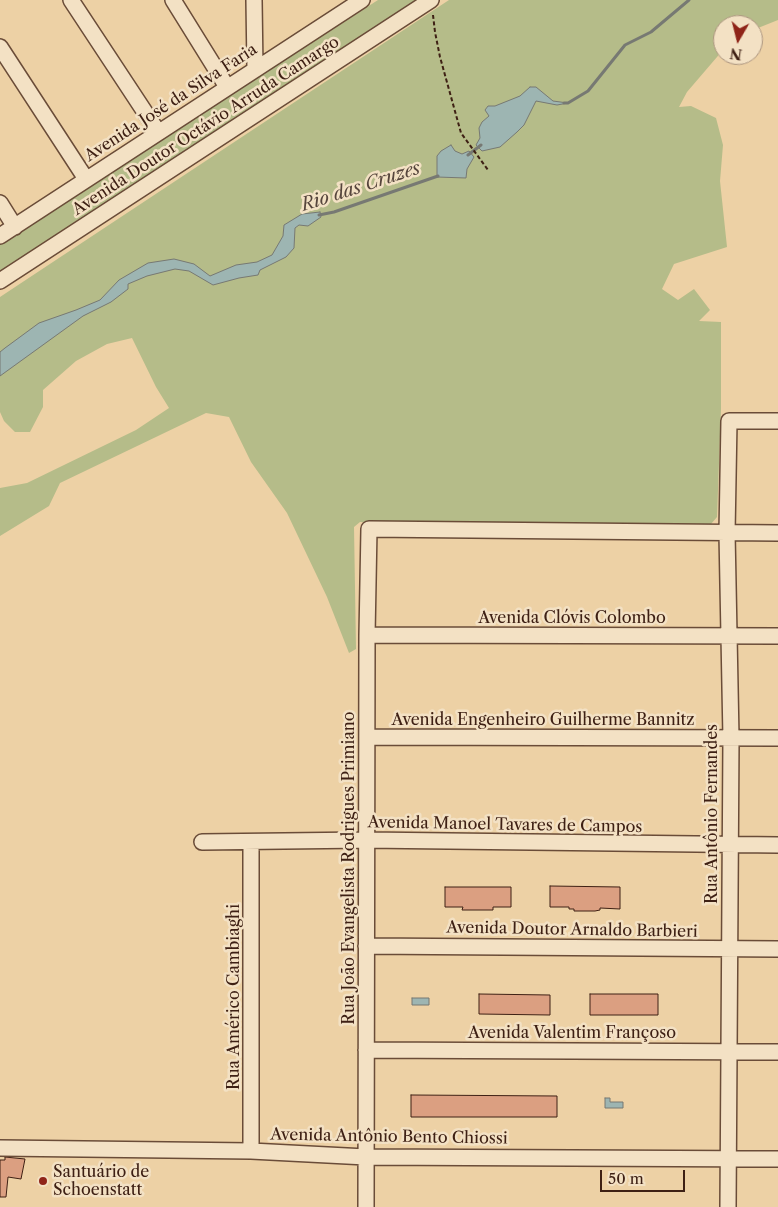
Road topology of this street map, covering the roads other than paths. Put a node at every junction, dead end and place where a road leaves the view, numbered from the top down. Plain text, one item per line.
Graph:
1 (71, 0) edge
2 (172, 0) edge
3 (254, 0) edge
4 (362, 0) edge
5 (432, 4) edge
6 (341, 6) edge
7 (0, 47) edge
8 (255, 69) junction
9 (227, 87) junction
10 (158, 132) junction
11 (86, 179) junction
12 (0, 203) edge
13 (15, 227) junction
14 (0, 236) edge
15 (0, 281) edge
16 (778, 421) edge
17 (727, 533) junction
18 (778, 533) edge
19 (367, 635) junction
20 (729, 636) junction
21 (778, 636) edge
22 (368, 737) junction
23 (730, 738) junction
24 (778, 738) edge
25 (366, 840) junction
26 (202, 842) dead end
27 (251, 842) junction
28 (730, 845) junction
29 (778, 845) edge
30 (366, 946) junction
31 (778, 949) edge
32 (729, 950) junction
33 (366, 1050) junction
34 (730, 1052) junction
35 (778, 1052) edge
36 (0, 1148) edge
37 (252, 1151) junction
38 (366, 1157) junction
39 (778, 1158) edge
40 (728, 1160) junction
41 (366, 1207) edge
42 (728, 1207) edge

1 - 10 street
2 - 9 street
3 - 8 street
4 - 6 street, Avenida José da Silva Faria
5 - 15 street, Avenida Doutor Octávio Arruda Camargo
6 - 8 street, Avenida José da Silva Faria
7 - 11 street
8 - 9 street, Avenida José da Silva Faria
9 - 10 street, Avenida José da Silva Faria
10 - 11 street, Avenida José da Silva Faria
11 - 13 street, Avenida José da Silva Faria
12 - 13 street
13 - 14 street, Avenida José da Silva Faria
16 - 17 street, Rua Antônio Fernandes
17 - 18 street
17 - 19 street, Rua João Evangelista Rodrigues Primiano
17 - 20 street, Rua Antônio Fernandes
19 - 20 street, Avenida Clóvis Colombo
19 - 22 street, Rua João Evangelista Rodrigues Primiano
20 - 21 street, Avenida Clóvis Colombo
20 - 23 street, Rua Antônio Fernandes
22 - 23 street, Avenida Engenheiro Guilherme Bannitz
22 - 25 street, Rua João Evangelista Rodrigues Primiano
23 - 24 street, Avenida Engenheiro Guilherme Bannitz
23 - 28 street, Rua Antônio Fernandes
25 - 27 street, Avenida Manoel Tavares de Campos
25 - 28 street, Avenida Manoel Tavares de Campos
25 - 30 street, Rua João Evangelista Rodrigues Primiano
26 - 27 street, Avenida Manoel Tavares de Campos
27 - 37 street, Rua Américo Cambiaghi
28 - 29 street, Avenida Manoel Tavares de Campos
28 - 32 street, Rua Antônio Fernandes
30 - 32 street, Avenida Doutor Arnaldo Barbieri
30 - 33 street, Rua João Evangelista Rodrigues Primiano
31 - 32 street, Avenida Doutor Arnaldo Barbieri
32 - 34 street, Rua Antônio Fernandes
33 - 34 street, Avenida Valentim Françoso
33 - 38 street, Rua João Evangelista Rodrigues Primiano
34 - 35 street, Avenida Valentim Françoso
34 - 40 street, Rua Antônio Fernandes
36 - 37 street, Avenida Antônio Bento Chiossi
37 - 38 street, Avenida Antônio Bento Chiossi
38 - 40 street, Avenida Antônio Bento Chiossi
38 - 41 street, Rua João Evangelista Rodrigues Primiano
39 - 40 street, Avenida Antônio Bento Chiossi
40 - 42 street, Rua Antônio Fernandes

